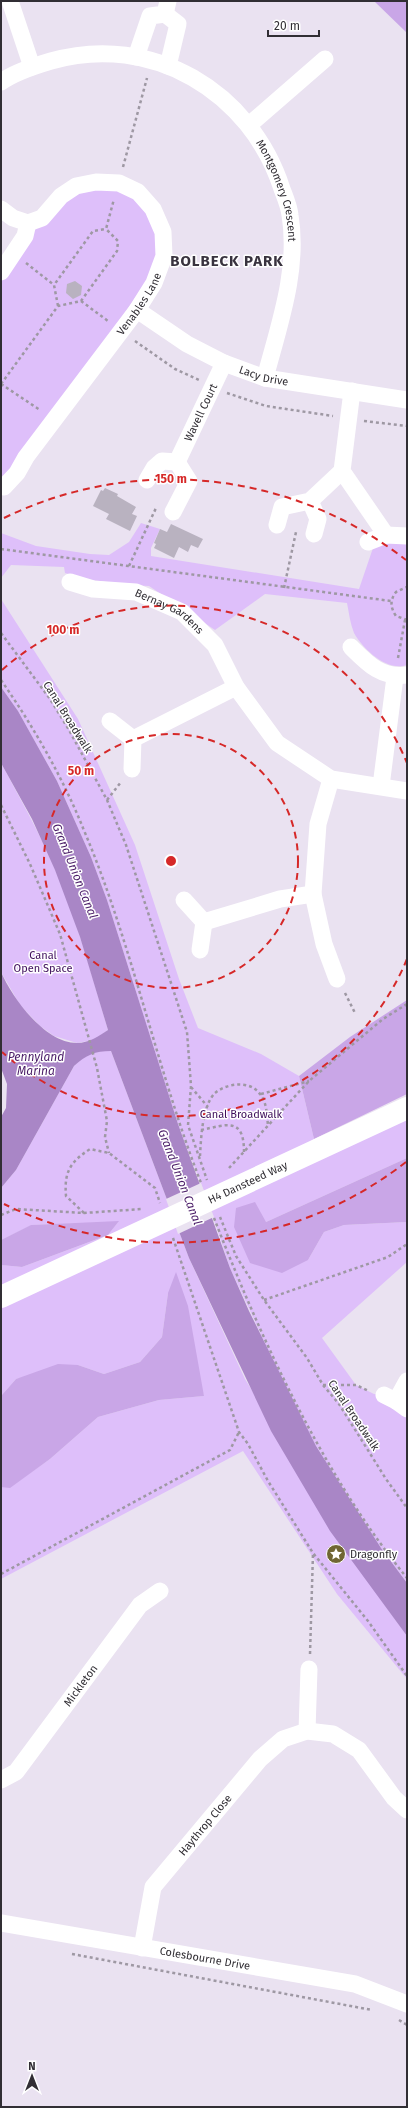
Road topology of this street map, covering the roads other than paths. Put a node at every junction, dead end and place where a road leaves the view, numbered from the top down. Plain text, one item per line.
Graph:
1 (10, 1) edge
2 (166, 8) edge
3 (144, 59) junction
4 (325, 59) dead end
5 (168, 66) junction
6 (32, 67) junction
7 (1, 82) edge
8 (249, 125) junction
9 (1, 209) edge
10 (28, 223) junction
11 (1, 272) edge
12 (137, 310) junction
13 (224, 363) junction
14 (265, 378) junction
15 (352, 391) junction
16 (407, 400) edge
17 (177, 462) junction
18 (342, 470) junction
19 (147, 480) dead end
20 (4, 487) dead end
21 (307, 502) junction
22 (173, 512) dead end
23 (277, 525) dead end
24 (314, 534) dead end
25 (386, 535) junction
26 (407, 536) edge
27 (368, 542) dead end
28 (70, 582) dead end
29 (351, 647) dead end
30 (401, 676) edge
31 (236, 687) junction
32 (110, 721) dead end
33 (134, 739) junction
34 (132, 769) road end
35 (331, 779) junction
36 (381, 786) junction
37 (407, 791) edge
38 (313, 894) junction
39 (184, 900) dead end
40 (204, 922) junction
41 (200, 950) dead end
42 (337, 979) road end
43 (407, 1108) edge
44 (1, 1297) edge
45 (407, 1381) edge
46 (396, 1402) edge
47 (160, 1591) dead end
48 (309, 1669) road end
49 (307, 1731) junction
50 (1, 1780) edge
51 (407, 1810) edge
52 (1, 1923) edge
53 (142, 1948) junction
54 (407, 2004) edge

1 - 6 street
2 - 3 street
2 - 5 street
3 - 5 street, Montgomery Crescent
3 - 6 street, Montgomery Crescent
4 - 8 street
5 - 8 street, Montgomery Crescent
6 - 7 street, Montgomery Crescent
8 - 14 street, Montgomery Crescent
9 - 10 street
10 - 11 street
10 - 12 street, Venables Lane
12 - 13 street, Lacy Drive
12 - 20 street, Venables Lane
13 - 14 street, Lacy Drive
13 - 17 street, Wavell Court
14 - 15 street, Lacy Drive
15 - 16 street, Lacy Drive
15 - 18 street
17 - 19 street
17 - 22 street
18 - 21 street
18 - 25 street
21 - 23 street
21 - 24 street
25 - 26 street
25 - 27 street
28 - 31 street, Bernay Gardens
29 - 30 street
30 - 36 street
31 - 33 street
31 - 35 street, Bernay Gardens
32 - 33 street
33 - 34 street
35 - 36 street, Bernay Gardens
35 - 38 street
36 - 37 street, Bernay Gardens
38 - 40 street
38 - 42 street
39 - 40 street
40 - 41 street
43 - 44 street, H4 Dansteed Way
45 - 46 street
47 - 50 street, Mickleton
48 - 49 street
49 - 51 street, Haythrop Close
49 - 53 street, Haythrop Close
52 - 53 street, Colesbourne Drive
53 - 54 street, Colesbourne Drive

